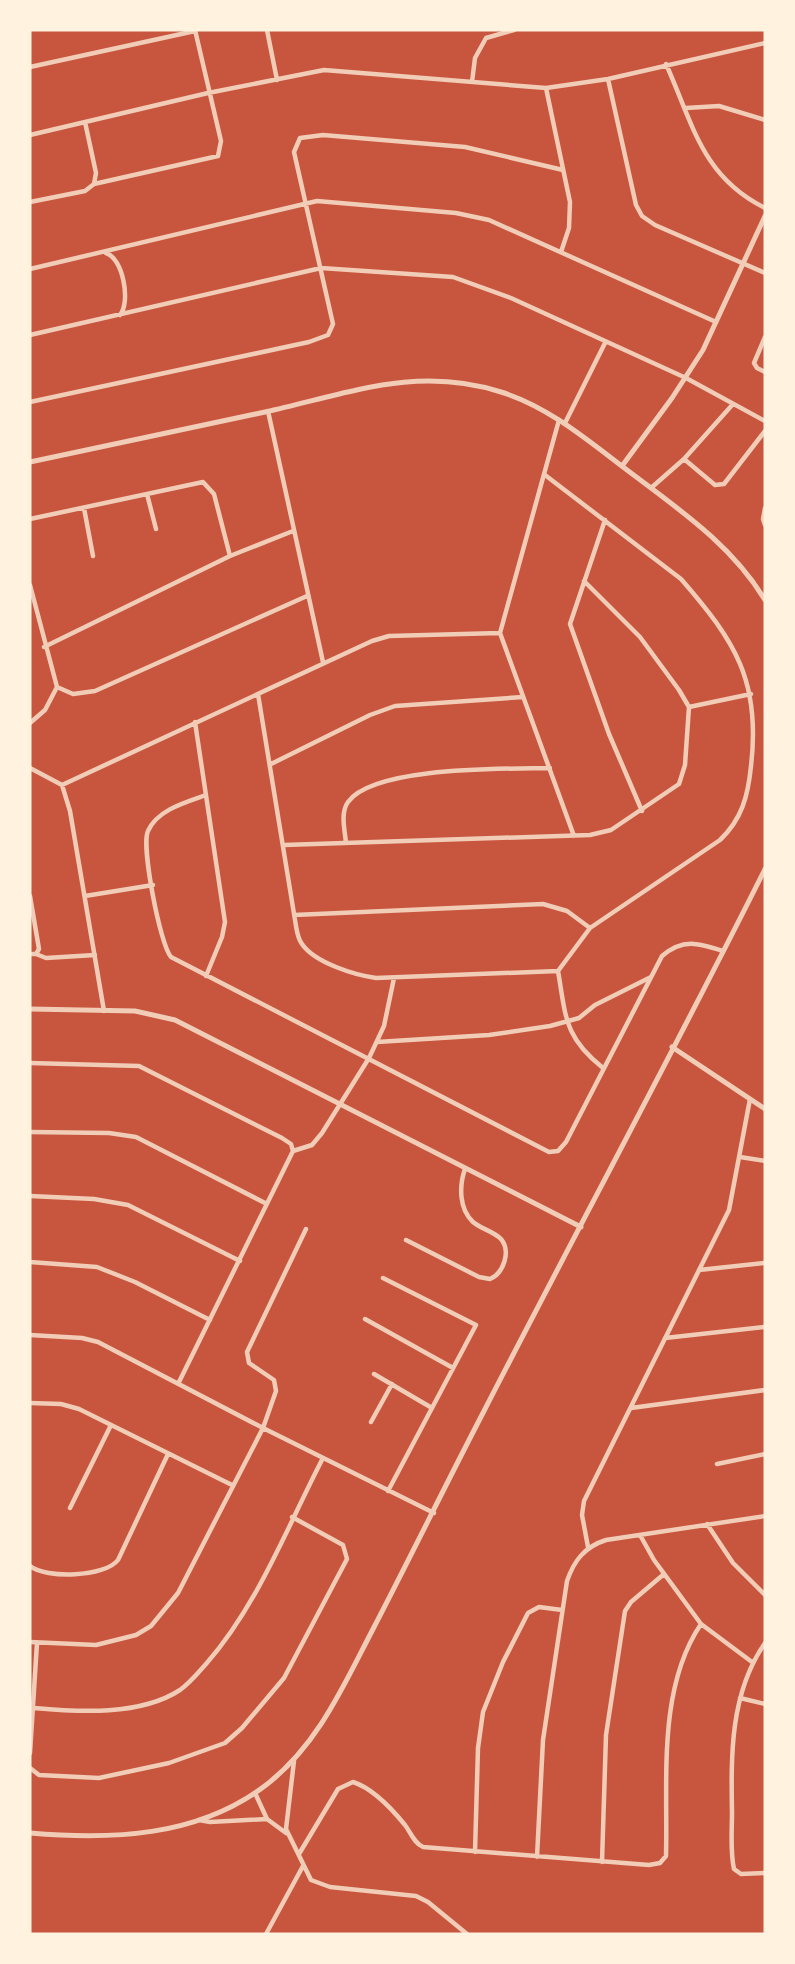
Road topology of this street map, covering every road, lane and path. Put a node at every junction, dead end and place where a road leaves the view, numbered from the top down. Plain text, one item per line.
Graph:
1 (195, 30) edge
2 (267, 30) edge
3 (514, 30) edge
4 (765, 43) edge
5 (666, 64) junction
6 (30, 67) edge
7 (608, 79) junction
8 (277, 80) junction
9 (472, 82) junction
10 (546, 88) junction
11 (208, 93) junction
12 (686, 108) junction
13 (765, 120) edge
14 (85, 122) junction
15 (30, 135) edge
16 (563, 170) junction
17 (94, 184) junction
18 (30, 202) edge
19 (305, 204) junction
20 (765, 208) edge
21 (765, 216) edge
22 (104, 252) junction
23 (561, 252) junction
24 (744, 263) junction
25 (321, 268) junction
26 (30, 269) edge
27 (765, 273) edge
28 (119, 316) junction
29 (716, 322) junction
30 (30, 335) edge
31 (765, 337) edge
32 (605, 343) junction
33 (765, 372) edge
34 (686, 378) junction
35 (30, 402) edge
36 (733, 404) junction
37 (268, 411) junction
38 (559, 420) junction
39 (765, 421) edge
40 (565, 423) junction
41 (765, 431) edge
42 (684, 459) junction
43 (30, 462) edge
44 (622, 466) junction
45 (545, 475) junction
46 (651, 488) junction
47 (147, 494) junction
48 (84, 508) junction
49 (765, 508) edge
50 (30, 519) edge
51 (605, 520) junction
52 (765, 525) edge
53 (156, 530) dead end
54 (293, 531) junction
55 (93, 556) dead end
56 (230, 556) junction
57 (584, 581) junction
58 (30, 585) edge
59 (307, 596) junction
60 (765, 600) edge
61 (500, 633) junction
62 (44, 647) junction
63 (323, 662) junction
64 (57, 687) junction
65 (258, 694) junction
66 (751, 694) junction
67 (523, 697) junction
68 (689, 707) junction
69 (195, 722) junction
70 (30, 723) edge
71 (271, 764) junction
72 (30, 768) edge
73 (550, 768) junction
74 (62, 785) junction
75 (206, 795) junction
76 (642, 811) junction
77 (574, 836) junction
78 (346, 843) junction
79 (284, 845) junction
80 (765, 869) edge
81 (153, 885) junction
82 (30, 896) edge
83 (85, 896) junction
84 (294, 915) junction
85 (590, 928) junction
86 (723, 951) junction
87 (33, 954) edge
88 (95, 955) junction
89 (558, 971) junction
90 (206, 976) junction
91 (651, 977) junction
92 (394, 978) junction
93 (30, 1009) edge
94 (104, 1011) junction
95 (567, 1022) junction
96 (377, 1042) junction
97 (672, 1047) junction
98 (369, 1058) junction
99 (30, 1063) edge
100 (603, 1068) junction
101 (750, 1099) junction
102 (341, 1104) junction
103 (765, 1110) edge
104 (30, 1132) edge
105 (293, 1151) junction
106 (740, 1157) junction
107 (765, 1161) edge
108 (465, 1169) junction
109 (30, 1196) edge
110 (267, 1204) junction
111 (581, 1227) junction
112 (306, 1228) dead end
113 (406, 1240) dead end
114 (240, 1261) junction
115 (30, 1262) edge
116 (765, 1263) edge
117 (699, 1270) junction
118 (383, 1278) dead end
119 (365, 1319) dead end
120 (210, 1320) junction
121 (765, 1327) edge
122 (30, 1335) edge
123 (665, 1338) junction
124 (453, 1368) junction
125 (374, 1374) dead end
126 (179, 1382) junction
127 (392, 1384) junction
128 (765, 1390) edge
129 (30, 1403) edge
130 (432, 1408) junction
131 (632, 1408) junction
132 (371, 1422) dead end
133 (111, 1425) junction
134 (262, 1428) junction
135 (168, 1454) junction
136 (765, 1454) edge
137 (323, 1458) junction
138 (717, 1464) dead end
139 (232, 1485) junction
140 (388, 1491) junction
141 (70, 1508) dead end
142 (434, 1513) junction
143 (765, 1516) edge
144 (292, 1518) junction
145 (707, 1524) junction
146 (640, 1534) junction
147 (588, 1547) junction
148 (30, 1566) edge
149 (664, 1574) junction
150 (765, 1595) edge
151 (562, 1610) junction
152 (701, 1624) junction
153 (30, 1642) edge
154 (37, 1642) junction
155 (765, 1644) edge
156 (752, 1662) junction
157 (740, 1698) junction
158 (765, 1704) edge
159 (34, 1708) junction
160 (30, 1753) edge
161 (294, 1761) junction
162 (30, 1768) edge
163 (255, 1793) junction
164 (267, 1819) junction
165 (197, 1820) junction
166 (30, 1833) edge
167 (286, 1833) junction
168 (475, 1852) junction
169 (299, 1854) junction
170 (537, 1857) junction
171 (602, 1862) junction
172 (303, 1866) junction
173 (765, 1873) edge
174 (266, 1934) edge
175 (466, 1934) edge

1 - 6 street
1 - 11 street
2 - 8 street
3 - 9 street
4 - 5 street
5 - 7 street
5 - 12 street
7 - 10 street
7 - 24 street
8 - 9 street
8 - 11 street
9 - 10 street
10 - 16 street
11 - 14 street
11 - 17 street
12 - 13 street
12 - 20 street
14 - 15 street
14 - 17 street
16 - 19 street
16 - 23 street
17 - 18 street
19 - 22 street
19 - 23 street
19 - 25 street
21 - 24 street
22 - 26 street
22 - 28 street
23 - 29 street
24 - 27 street
24 - 29 street
25 - 28 street
25 - 32 street
25 - 35 street
28 - 30 street
29 - 34 street
31 - 33 street
32 - 34 street
32 - 40 street
34 - 36 street
34 - 44 street
36 - 39 street
36 - 42 street
37 - 38 street
37 - 43 street
37 - 54 street
38 - 40 street
38 - 45 street
40 - 44 street
41 - 42 street
42 - 46 street
44 - 46 street
45 - 51 street
45 - 61 street
46 - 60 street
47 - 48 street
47 - 53 street
47 - 56 street
48 - 50 street
48 - 55 street
49 - 52 street
51 - 57 street
51 - 66 street
54 - 56 street
54 - 59 street
56 - 62 street
57 - 68 street
57 - 76 street
58 - 62 street
59 - 63 street
59 - 64 street
61 - 63 street
61 - 67 street
62 - 64 street
63 - 65 street
64 - 70 street
65 - 69 street
65 - 71 street
66 - 68 street
66 - 85 street
67 - 71 street
67 - 73 street
68 - 76 street
69 - 74 street
69 - 75 street
71 - 79 street
72 - 74 street
73 - 77 street
73 - 78 street
74 - 83 street
75 - 81 street
75 - 90 street
76 - 77 street
77 - 78 street
78 - 79 street
79 - 84 street
80 - 86 street
81 - 83 street
81 - 90 street
82 - 87 street
83 - 88 street
84 - 85 street
84 - 92 street
85 - 89 street
86 - 91 street
86 - 97 street
87 - 88 street
88 - 94 street
89 - 92 street
89 - 95 street
90 - 98 street
91 - 95 street
91 - 100 street
92 - 96 street
93 - 94 street
94 - 102 street
95 - 96 street
95 - 100 street
96 - 98 street
97 - 101 street
97 - 111 street
98 - 100 street
98 - 102 street
99 - 105 street
101 - 103 street
101 - 106 street
102 - 105 street
102 - 108 street
104 - 110 street
105 - 110 street
106 - 107 street
106 - 117 street
108 - 111 street
108 - 113 street
109 - 114 street
110 - 114 street
111 - 142 street
112 - 134 street
114 - 120 street
115 - 120 street
116 - 117 street
117 - 123 street
118 - 124 street
119 - 124 street
120 - 126 street
121 - 123 street
122 - 126 street
123 - 131 street
124 - 130 street
125 - 127 street
126 - 134 street
127 - 130 street
127 - 132 street
128 - 131 street
129 - 133 street
130 - 140 street
131 - 147 street
133 - 135 street
133 - 141 street
134 - 137 street
134 - 139 street
135 - 139 street
135 - 148 street
136 - 138 street
137 - 140 street
137 - 144 street
139 - 154 street
140 - 142 street
142 - 161 street
143 - 145 street
144 - 159 street
144 - 162 street
145 - 146 street
145 - 150 street
146 - 147 street
146 - 149 street
147 - 151 street
149 - 152 street
149 - 171 street
151 - 168 street
151 - 170 street
152 - 156 street
152 - 171 street
153 - 154 street
154 - 159 street
155 - 156 street
156 - 157 street
157 - 158 street
157 - 173 street
159 - 160 street
161 - 163 street
161 - 167 street
163 - 164 street
163 - 165 street
164 - 165 street
164 - 167 street
165 - 166 street
167 - 169 street
168 - 169 street
168 - 170 street
169 - 172 street
170 - 171 street
172 - 174 street
172 - 175 street

